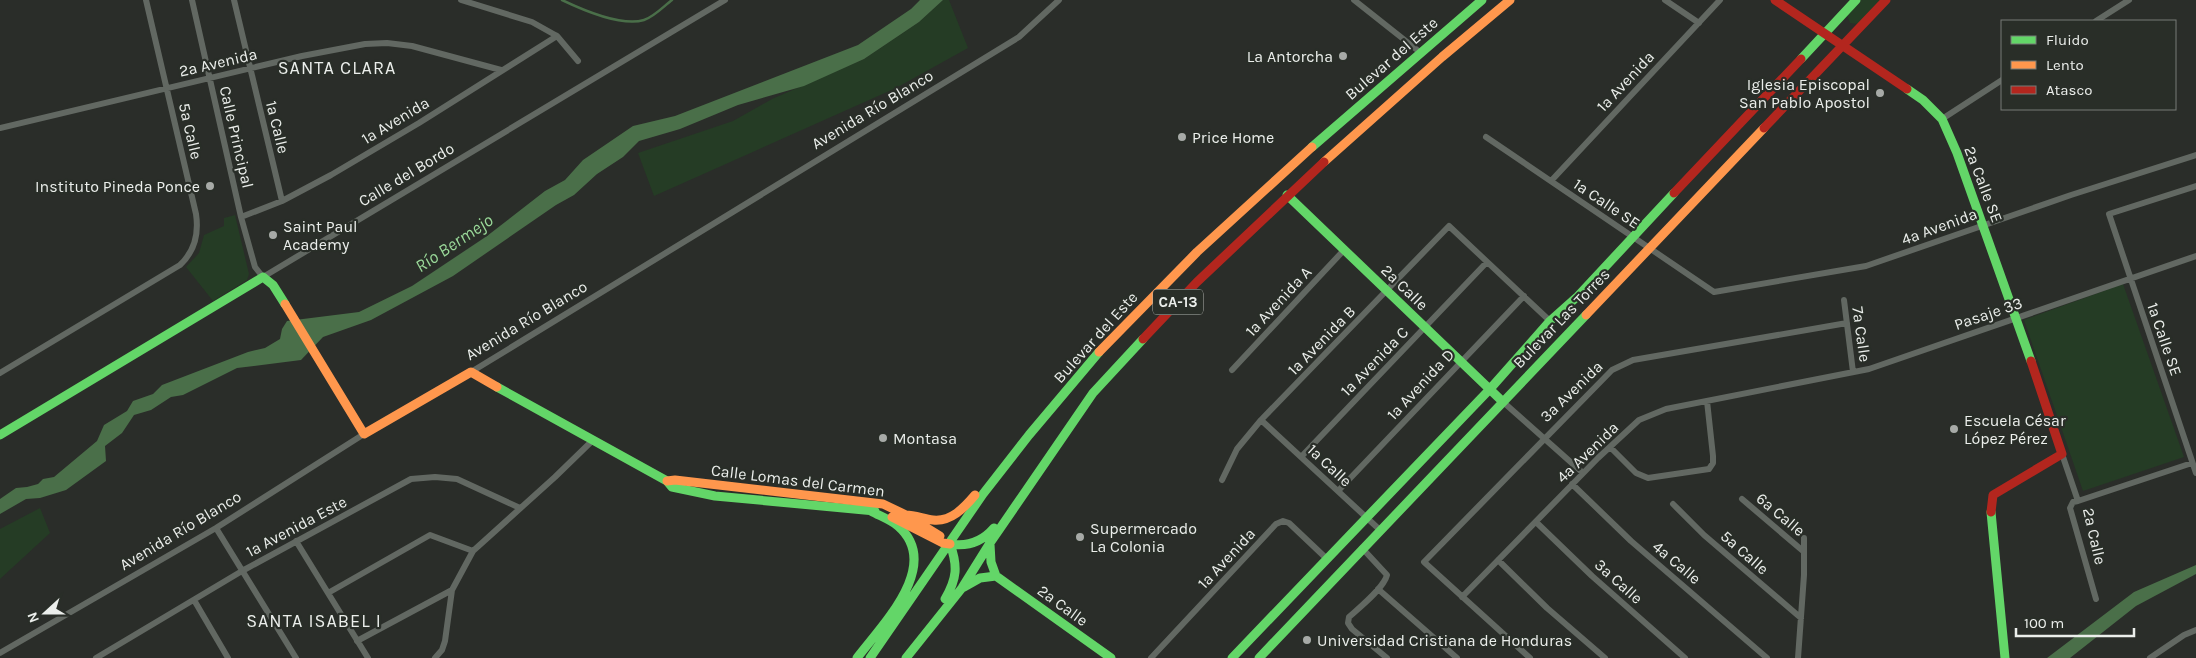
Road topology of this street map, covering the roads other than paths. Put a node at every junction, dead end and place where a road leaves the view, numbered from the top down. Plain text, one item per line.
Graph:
1 (146, 0) edge
2 (192, 0) edge
3 (234, 0) edge
4 (461, 0) edge
5 (725, 0) edge
6 (1059, 0) edge
7 (1354, 0) edge
8 (1482, 0) edge
9 (1510, 0) edge
10 (1666, 0) edge
11 (1720, 0) edge
12 (1775, 0) edge
13 (1856, 0) edge
14 (1886, 0) edge
15 (2130, 0) edge
16 (2098, 20) edge
17 (1699, 23) junction
18 (1825, 34) junction
19 (557, 36) junction
20 (1842, 45) junction
21 (1420, 53) junction
22 (578, 61) dead end
23 (250, 69) junction
24 (501, 70) junction
25 (210, 78) junction
26 (2001, 81) edge
27 (167, 88) junction
28 (1942, 120) junction
29 (0, 128) edge
30 (1486, 137) dead end
31 (2196, 155) edge
32 (1551, 181) junction
33 (2196, 186) edge
34 (1287, 195) junction
35 (282, 201) junction
36 (241, 217) junction
37 (1984, 224) junction
38 (1633, 237) junction
39 (1649, 248) junction
40 (1344, 250) junction
41 (1196, 252) junction
42 (2196, 256) edge
43 (1488, 262) junction
44 (263, 277) junction
45 (2131, 279) junction
46 (1387, 291) junction
47 (1714, 292) joint
48 (1524, 296) junction
49 (1844, 300) dead end
50 (2017, 318) junction
51 (1550, 321) junction
52 (1847, 323) junction
53 (1425, 327) junction
54 (1461, 361) junction
55 (1232, 370) dead end
56 (471, 372) junction
57 (1854, 372) junction
58 (0, 373) edge
59 (1490, 389) junction
60 (1502, 401) junction
61 (1707, 401) junction
62 (1079, 413) junction
63 (1261, 420) junction
64 (364, 434) junction
65 (0, 435) edge
66 (1544, 438) junction
67 (592, 441) junction
68 (1610, 447) junction
69 (2062, 454) junction
70 (1301, 457) junction
71 (2192, 463) junction
72 (2196, 473) edge
73 (1583, 474) junction
74 (1222, 480) dead end
75 (668, 482) junction
76 (1572, 484) junction
77 (1338, 491) junction
78 (1742, 499) dead end
79 (2078, 501) junction
80 (1673, 504) dead end
81 (520, 508) junction
82 (871, 511) junction
83 (906, 515) junction
84 (1367, 518) junction
85 (1536, 522) junction
86 (216, 528) junction
87 (1380, 530) junction
88 (1804, 538) dead end
89 (296, 541) junction
90 (990, 543) junction
91 (950, 544) junction
92 (1362, 548) junction
93 (473, 551) junction
94 (1803, 551) junction
95 (1327, 559) junction
96 (1498, 560) junction
97 (916, 566) junction
98 (242, 571) junction
99 (957, 573) junction
100 (996, 576) junction
101 (962, 588) junction
102 (1378, 588) junction
103 (452, 590) junction
104 (328, 593) junction
105 (1462, 597) junction
106 (2096, 599) dead end
107 (194, 600) junction
108 (1801, 618) junction
109 (2196, 630) edge
110 (357, 641) junction
111 (914, 647) junction
112 (0, 653) edge
113 (226, 657) edge
114 (96, 658) edge
115 (296, 658) edge
116 (368, 658) edge
117 (435, 658) edge
118 (857, 658) edge
119 (870, 658) edge
120 (906, 658) edge
121 (1111, 658) edge
122 (1151, 658) edge
123 (1232, 658) edge
124 (1259, 658) edge
125 (1387, 658) edge
126 (1456, 658) edge
127 (1530, 658) edge
128 (1605, 658) edge
129 (1685, 658) edge
130 (1767, 658) edge
131 (1798, 658) edge
132 (2005, 658) edge
133 (2150, 658) edge

1 - 27 street, 5a Calle
2 - 25 street, Calle Principal
3 - 23 street, 1a Calle
4 - 19 street
5 - 44 street, Calle del Bordo
6 - 56 street, Avenida Río Blanco
7 - 21 street
8 - 21 main road, Bulevar del Este / CA-13
9 - 34 main road, Bulevar del Este / CA-13
10 - 17 street
11 - 17 street, 1a Avenida
12 - 18 main road, 2a Calle SE
13 - 18 main road, Bulevar Las Torres
14 - 20 main road, Bulevar Las Torres
15 - 16 street
17 - 32 street, 1a Avenida
18 - 20 main road, 2a Calle SE
18 - 38 main road, Bulevar Las Torres
19 - 22 street
19 - 24 street, 1a Avenida
20 - 28 main road, 2a Calle SE
20 - 39 main road, Bulevar Las Torres
21 - 41 main road, Bulevar del Este / CA-13
23 - 24 street, 2a Avenida
23 - 25 street, 2a Avenida
23 - 35 street, 1a Calle
24 - 35 street, 1a Avenida
25 - 27 street, 2a Avenida
25 - 36 street, Calle Principal
26 - 28 street
27 - 29 street, 2a Avenida
27 - 58 street, 5a Calle
28 - 37 main road, 2a Calle SE
30 - 32 street, 1a Calle SE
31 - 37 street, 4a Avenida
32 - 38 street, 1a Calle SE
33 - 45 street, 1a Calle SE
34 - 40 main road, 2a Calle
34 - 62 main road, Bulevar del Este / CA-13
35 - 36 street, 1a Avenida
36 - 44 street, Calle Principal
37 - 47 street, 4a Avenida
37 - 50 main road, 2a Calle SE
38 - 39 street, 1a Calle SE
38 - 51 main road, Bulevar Las Torres
39 - 47 street, 1a Calle SE
39 - 60 main road, Bulevar Las Torres
40 - 46 main road, 2a Calle
40 - 55 street, 1a Avenida A
41 - 83 main road
41 - 119 main road, Bulevar del Este / CA-13
42 - 45 street, Pasaje 33
43 - 46 street, 1a Avenida B
43 - 48 street
43 - 53 street, 1a Avenida C
44 - 64 main road
44 - 65 main road, Calle del Bordo
45 - 50 street, Pasaje 33
45 - 71 street, 1a Calle SE
46 - 53 main road, 2a Calle
46 - 63 street, 1a Avenida B
48 - 51 street
48 - 54 street, 1a Avenida D
49 - 52 street, 7a Calle
50 - 57 street, Pasaje 33
50 - 69 main road, 2a Calle SE
51 - 59 main road, Bulevar Las Torres
52 - 57 street, 7a Calle
52 - 66 street, 3a Avenida
53 - 54 main road, 2a Calle
53 - 70 street, 1a Avenida C
54 - 59 main road, 2a Calle
54 - 77 street, 1a Avenida D
56 - 64 main road, Avenida Río Blanco
56 - 67 main road, Calle Lomas del Carmen
57 - 61 street, 4a Avenida
59 - 60 main road, 2a Calle
59 - 84 main road, Bulevar Las Torres
60 - 66 street
60 - 87 main road, Bulevar Las Torres
61 - 68 street, 4a Avenida
61 - 68 street
62 - 90 main road, Bulevar del Este / CA-13
62 - 91 main road
63 - 70 street, 1a Calle
63 - 74 street, 1a Avenida B
64 - 86 street, Avenida Río Blanco
66 - 73 street
66 - 105 street, 3a Avenida
67 - 75 main road, Calle Lomas del Carmen
67 - 81 street
68 - 73 street, 4a Avenida
69 - 79 street, 2a Calle
69 - 132 main road
70 - 77 street, 1a Calle
71 - 72 street, 1a Calle SE
71 - 79 street
73 - 76 street, 4a Avenida
75 - 82 main road, Calle Lomas del Carmen
75 - 83 main road, Calle Lomas del Carmen
76 - 85 street, 4a Avenida
76 - 130 street, 4a Calle
77 - 84 street, 1a Calle
78 - 94 street, 6a Calle
79 - 106 street, 2a Calle
80 - 108 street, 5a Calle
81 - 89 street, 1a Avenida Este
81 - 93 street
82 - 91 main road, Calle Lomas del Carmen
82 - 97 main road
83 - 91 main road, Calle Lomas del Carmen
84 - 87 street, 1a Calle
84 - 95 main road, Bulevar Las Torres
85 - 96 street, 4a Avenida
85 - 129 street, 3a Calle
86 - 98 street
86 - 112 street, Avenida Río Blanco
87 - 92 main road, Bulevar Las Torres
88 - 94 street
89 - 98 street, 1a Avenida Este
89 - 104 street
90 - 100 main road
90 - 101 main road, Bulevar del Este / CA-13
91 - 99 main road
92 - 102 street
92 - 124 main road, Bulevar Las Torres
93 - 103 street
93 - 104 street
94 - 108 street
95 - 122 street, 1a Avenida
95 - 123 main road, Bulevar Las Torres
96 - 105 street, 4a Avenida
96 - 128 street
97 - 99 main road
97 - 118 main road
98 - 107 street, 1a Avenida Este
98 - 115 street
99 - 111 main road
100 - 101 main road
100 - 121 main road, 2a Calle
101 - 111 main road, Bulevar del Este / CA-13
102 - 125 street
102 - 126 street
103 - 110 street
103 - 117 street
104 - 110 street
105 - 127 street
107 - 113 street
107 - 114 street, 1a Avenida Este
108 - 131 street
109 - 133 street
110 - 116 street
111 - 120 main road, Bulevar del Este / CA-13

